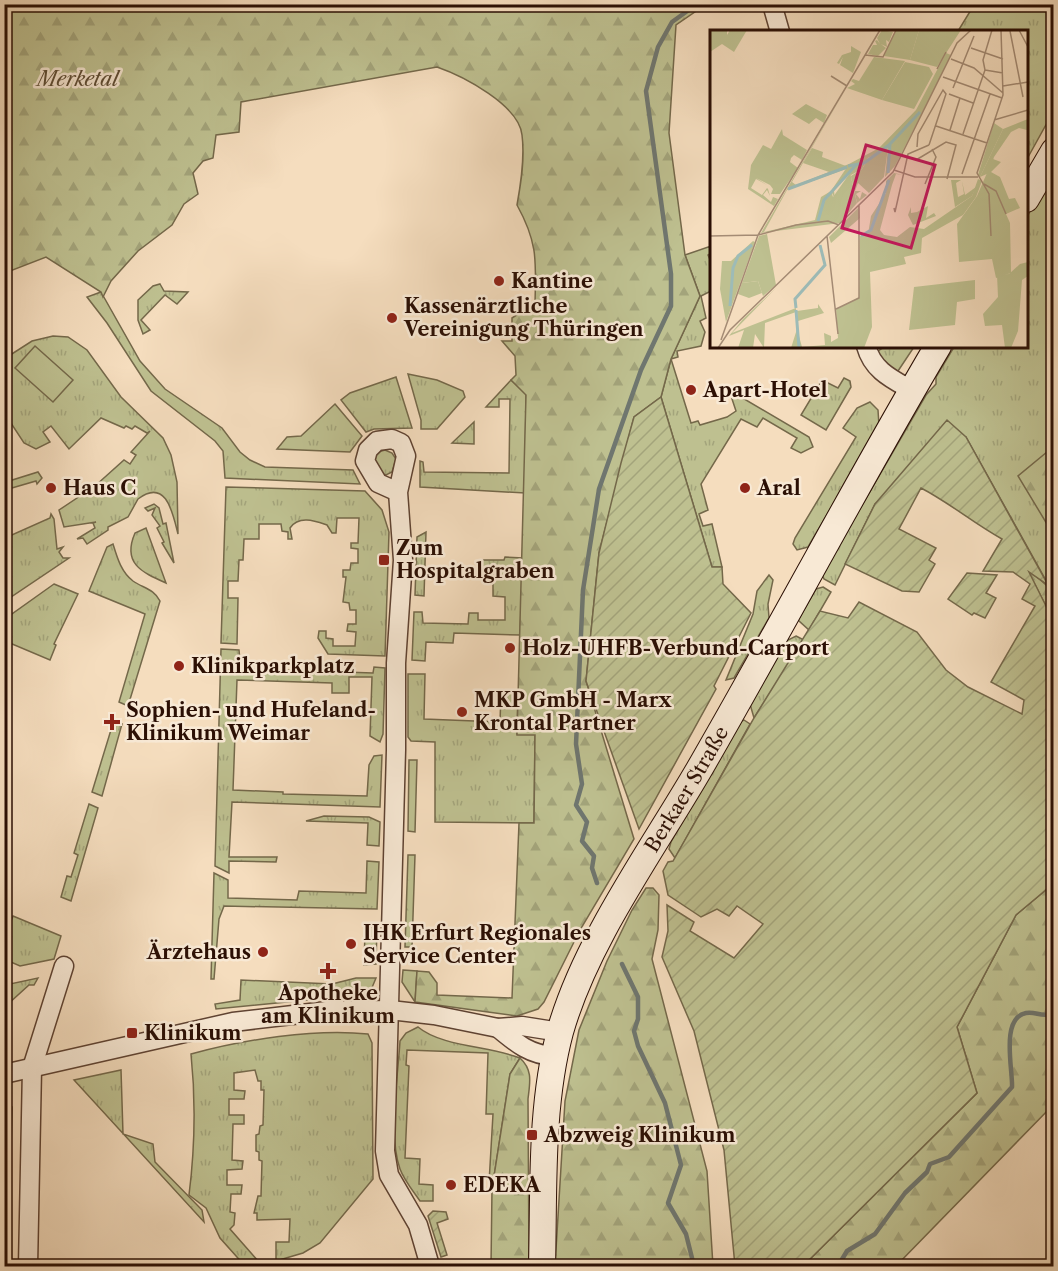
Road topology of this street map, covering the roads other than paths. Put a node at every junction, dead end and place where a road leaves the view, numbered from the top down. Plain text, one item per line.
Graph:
1 (772, 4) edge
2 (779, 30) edge
3 (1053, 152) edge
4 (1028, 196) edge
5 (867, 348) edge
6 (937, 348) edge
7 (913, 391) junction
8 (398, 492) dead end
9 (64, 966) dead end
10 (390, 1010) junction
11 (498, 1028) junction
12 (560, 1032) junction
13 (554, 1056) junction
14 (32, 1068) junction
15 (4, 1074) edge
16 (28, 1266) edge
17 (430, 1266) edge
18 (542, 1266) edge

1 - 2 street
3 - 4 main road
5 - 7 street
6 - 7 main road, Berkaer Straße
7 - 12 main road, Berkaer Straße
8 - 10 street
9 - 14 street
10 - 11 street
10 - 14 street
10 - 17 street
11 - 12 street
11 - 13 street
12 - 13 main road, Berkaer Straße
13 - 18 main road, Berkaer Straße
14 - 15 street
14 - 16 street

